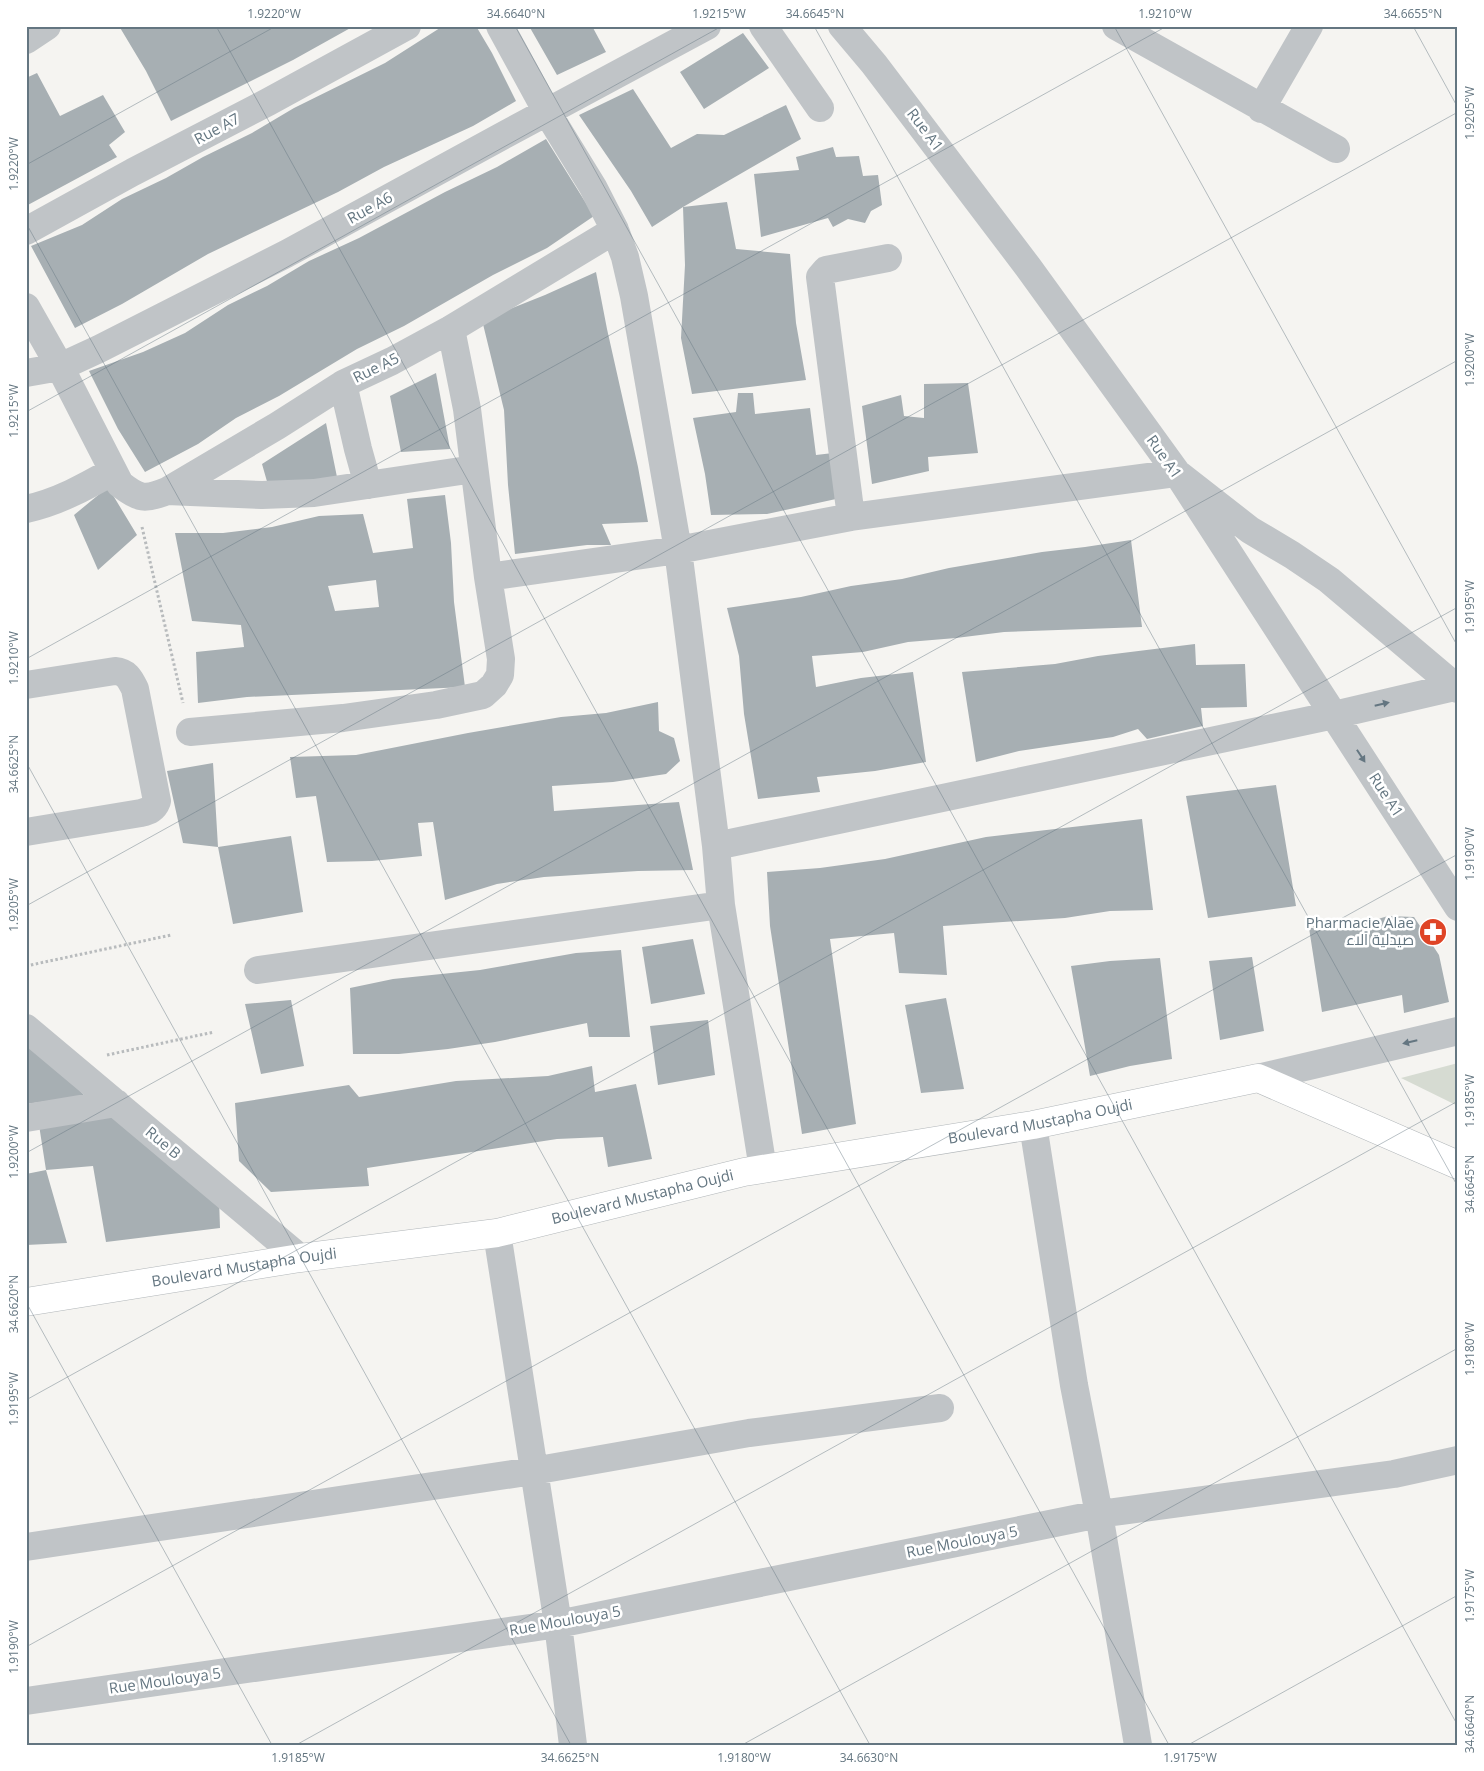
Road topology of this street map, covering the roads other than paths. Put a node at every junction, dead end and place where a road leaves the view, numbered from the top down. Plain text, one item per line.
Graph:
1 (47, 26) edge
2 (407, 26) edge
3 (500, 26) edge
4 (708, 26) edge
5 (763, 26) edge
6 (842, 26) edge
7 (1309, 26) edge
8 (1131, 30) edge
9 (26, 40) edge
10 (820, 108) dead end
11 (1262, 109) junction
12 (547, 112) junction
13 (1336, 149) dead end
14 (615, 230) junction
15 (26, 231) edge
16 (888, 258) dead end
17 (26, 307) edge
18 (451, 329) junction
19 (60, 367) junction
20 (26, 373) edge
21 (343, 384) junction
22 (474, 469) junction
23 (112, 471) junction
24 (1177, 473) junction
25 (368, 484) junction
26 (167, 491) junction
27 (26, 509) edge
28 (851, 517) junction
29 (678, 550) junction
30 (488, 577) junction
31 (26, 685) edge
32 (1456, 688) edge
33 (1334, 715) junction
34 (190, 732) road end
35 (26, 832) edge
36 (716, 846) junction
37 (722, 905) junction
38 (1458, 907) edge
39 (258, 970) dead end
40 (26, 1028) edge
41 (1458, 1031) edge
42 (1258, 1078) junction
43 (116, 1102) junction
44 (26, 1118) edge
45 (1033, 1125) junction
46 (1458, 1165) edge
47 (763, 1169) junction
48 (497, 1233) junction
49 (300, 1258) junction
50 (26, 1302) edge
51 (940, 1408) dead end
52 (1458, 1460) edge
53 (533, 1470) junction
54 (1099, 1514) junction
55 (26, 1547) edge
56 (558, 1624) junction
57 (26, 1702) edge
58 (573, 1745) edge
59 (1138, 1745) edge

1 - 9 street
2 - 15 street, Rue A7
3 - 12 street
4 - 12 street, Rue A6
5 - 10 street
6 - 24 street, Rue A1
7 - 11 street
8 - 11 street
11 - 13 street
12 - 14 street
12 - 19 street, Rue A6
14 - 18 street, Rue A5
14 - 29 street
16 - 28 street
17 - 19 street
18 - 21 street, Rue A5
18 - 22 street
19 - 20 street, Rue A6
19 - 23 street
21 - 25 street
21 - 26 street, Rue A5
22 - 25 street
22 - 30 street
23 - 26 street, Rue A5
23 - 27 street
24 - 28 street
24 - 32 street
24 - 33 street, Rue A1
25 - 26 street
28 - 29 street
29 - 30 street
29 - 36 street
30 - 34 street
31 - 35 street
33 -> 32 street
33 - 36 street
33 -> 38 street, Rue A1
36 - 37 street
37 - 39 street
37 - 47 street
40 - 43 street, Rue B
41 -> 42 street, Boulevard Mustapha Oujdi
42 - 45 main road, Boulevard Mustapha Oujdi
42 - 46 main road
43 - 44 street
43 - 49 street, Rue B
45 - 47 main road, Boulevard Mustapha Oujdi
45 - 54 street
47 - 48 main road, Boulevard Mustapha Oujdi
48 - 49 main road, Boulevard Mustapha Oujdi
48 - 53 street
49 - 50 main road, Boulevard Mustapha Oujdi
51 - 53 street
52 - 54 street, Rue Moulouya 5
53 - 55 street
53 - 56 street
54 - 56 street, Rue Moulouya 5
54 - 59 street
56 - 57 street, Rue Moulouya 5
56 - 58 street

